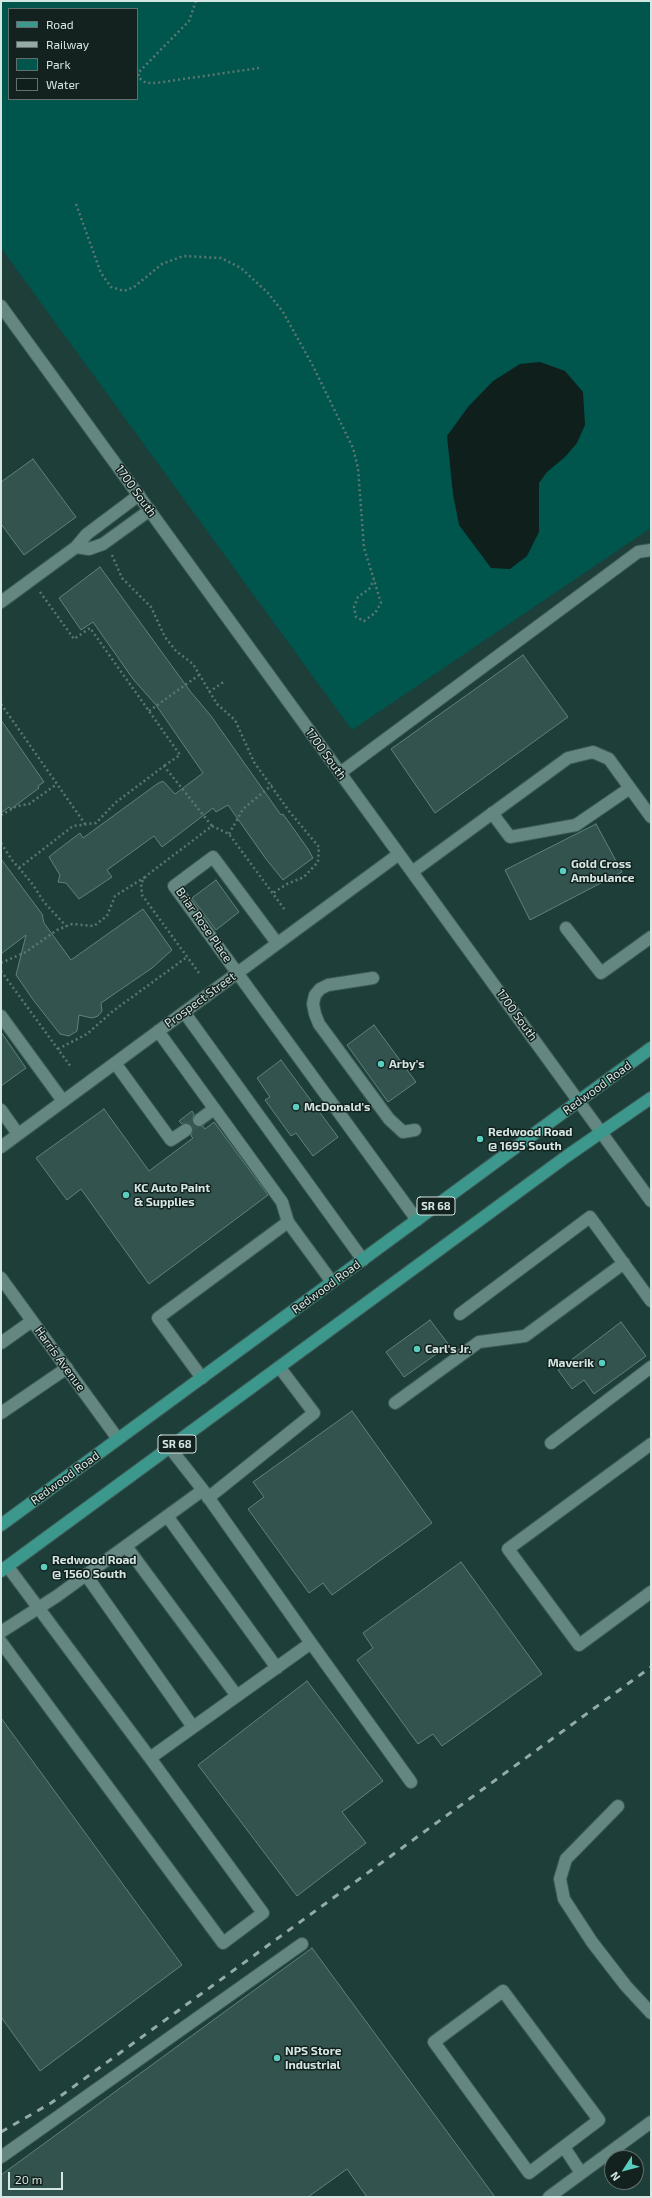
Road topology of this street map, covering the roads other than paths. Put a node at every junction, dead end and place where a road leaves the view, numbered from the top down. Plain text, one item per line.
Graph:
1 (1, 306) edge
2 (139, 495) junction
3 (150, 510) junction
4 (76, 547) junction
5 (651, 550) edge
6 (1, 602) edge
7 (340, 773) junction
8 (630, 788) junction
9 (492, 813) junction
10 (651, 817) edge
11 (399, 854) junction
12 (412, 872) junction
13 (566, 928) dead end
14 (651, 938) edge
15 (277, 943) junction
16 (237, 973) junction
17 (373, 978) dead end
18 (184, 1012) junction
19 (1, 1016) edge
20 (158, 1031) junction
21 (651, 1048) edge
22 (115, 1063) junction
23 (651, 1098) edge
24 (63, 1101) junction
25 (579, 1101) junction
26 (214, 1109) junction
27 (1, 1110) edge
28 (199, 1120) tunnel mouth
29 (186, 1130) tunnel mouth
30 (415, 1130) dead end
31 (601, 1132) junction
32 (18, 1134) junction
33 (1, 1147) edge
34 (651, 1201) edge
35 (417, 1220) junction
36 (288, 1222) junction
37 (363, 1260) junction
38 (624, 1263) junction
39 (1, 1278) edge
40 (332, 1282) junction
41 (651, 1301) edge
42 (460, 1314) dead end
43 (32, 1321) junction
44 (1, 1343) edge
45 (651, 1367) edge
46 (67, 1368) junction
47 (280, 1368) junction
48 (202, 1378) junction
49 (395, 1403) dead end
50 (1, 1413) edge
51 (118, 1439) junction
52 (550, 1443) dead end
53 (651, 1444) edge
54 (170, 1448) junction
55 (206, 1494) junction
56 (167, 1516) junction
57 (1, 1525) edge
58 (126, 1546) junction
59 (4, 1569) edge
60 (86, 1575) junction
61 (651, 1592) edge
62 (39, 1608) junction
63 (1, 1632) edge
64 (1, 1642) edge
65 (311, 1643) junction
66 (277, 1668) junction
67 (237, 1696) junction
68 (194, 1728) junction
69 (150, 1758) junction
70 (411, 1782) dead end
71 (618, 1806) dead end
72 (302, 1944) dead end
73 (651, 2013) edge
74 (650, 2126) edge
75 (564, 2147) junction
76 (1, 2157) edge
77 (581, 2173) junction
78 (549, 2197) edge

1 - 2 street, 1700 South
2 - 3 street, 1700 South
2 - 4 street
3 - 4 street
3 - 7 street, 1700 South
4 - 6 street
5 - 7 street
7 - 11 street, 1700 South
8 - 9 street
8 - 9 street
8 - 10 street
9 - 12 street
11 - 12 street, 1700 South
11 - 15 street, Prospect Street
12 - 25 street, 1700 South
13 - 14 street
15 - 16 street, Prospect Street
15 - 16 street, Briar Rose Place
16 - 18 street, Prospect Street
16 - 35 street
17 - 30 street
18 - 20 street, Prospect Street
18 - 37 street
19 - 24 street
20 - 22 street, Prospect Street
20 - 26 street
21 - 25 main road, Redwood Road / SR 68
22 - 24 street, Prospect Street
22 - 29 street
23 - 31 main road, SR 68
24 - 32 street, Prospect Street
25 - 31 street, 1700 South
25 - 35 main road, Redwood Road / SR 68
26 - 28 street
26 - 36 street
27 - 32 street
31 - 34 street, 1700 South
31 - 47 main road, SR 68
32 - 33 street, Prospect Street
35 - 37 main road, Redwood Road / SR 68
36 - 40 street
36 - 48 street
37 - 40 main road, Redwood Road / SR 68
38 - 41 street
38 - 42 street
38 - 49 street
39 - 43 street, Harris Avenue
40 - 48 main road, Redwood Road / SR 68
43 - 44 street
43 - 46 street, Harris Avenue
45 - 52 street
46 - 50 street
46 - 51 street, Harris Avenue
47 - 54 main road, SR 68
47 - 55 street
48 - 51 main road, Redwood Road / SR 68
51 - 57 main road, Redwood Road / SR 68
53 - 61 street
54 - 55 street
54 - 59 main road, SR 68
55 - 56 street
55 - 65 street
56 - 58 street
56 - 66 street
58 - 60 street
58 - 67 street
59 - 62 street
60 - 62 street
60 - 68 street
62 - 63 street
62 - 69 street
64 - 69 street
65 - 66 street
65 - 70 street
66 - 67 street
67 - 68 street
68 - 69 street
71 - 73 street
72 - 76 street
74 - 77 street
75 - 75 street
75 - 77 street
77 - 78 street

